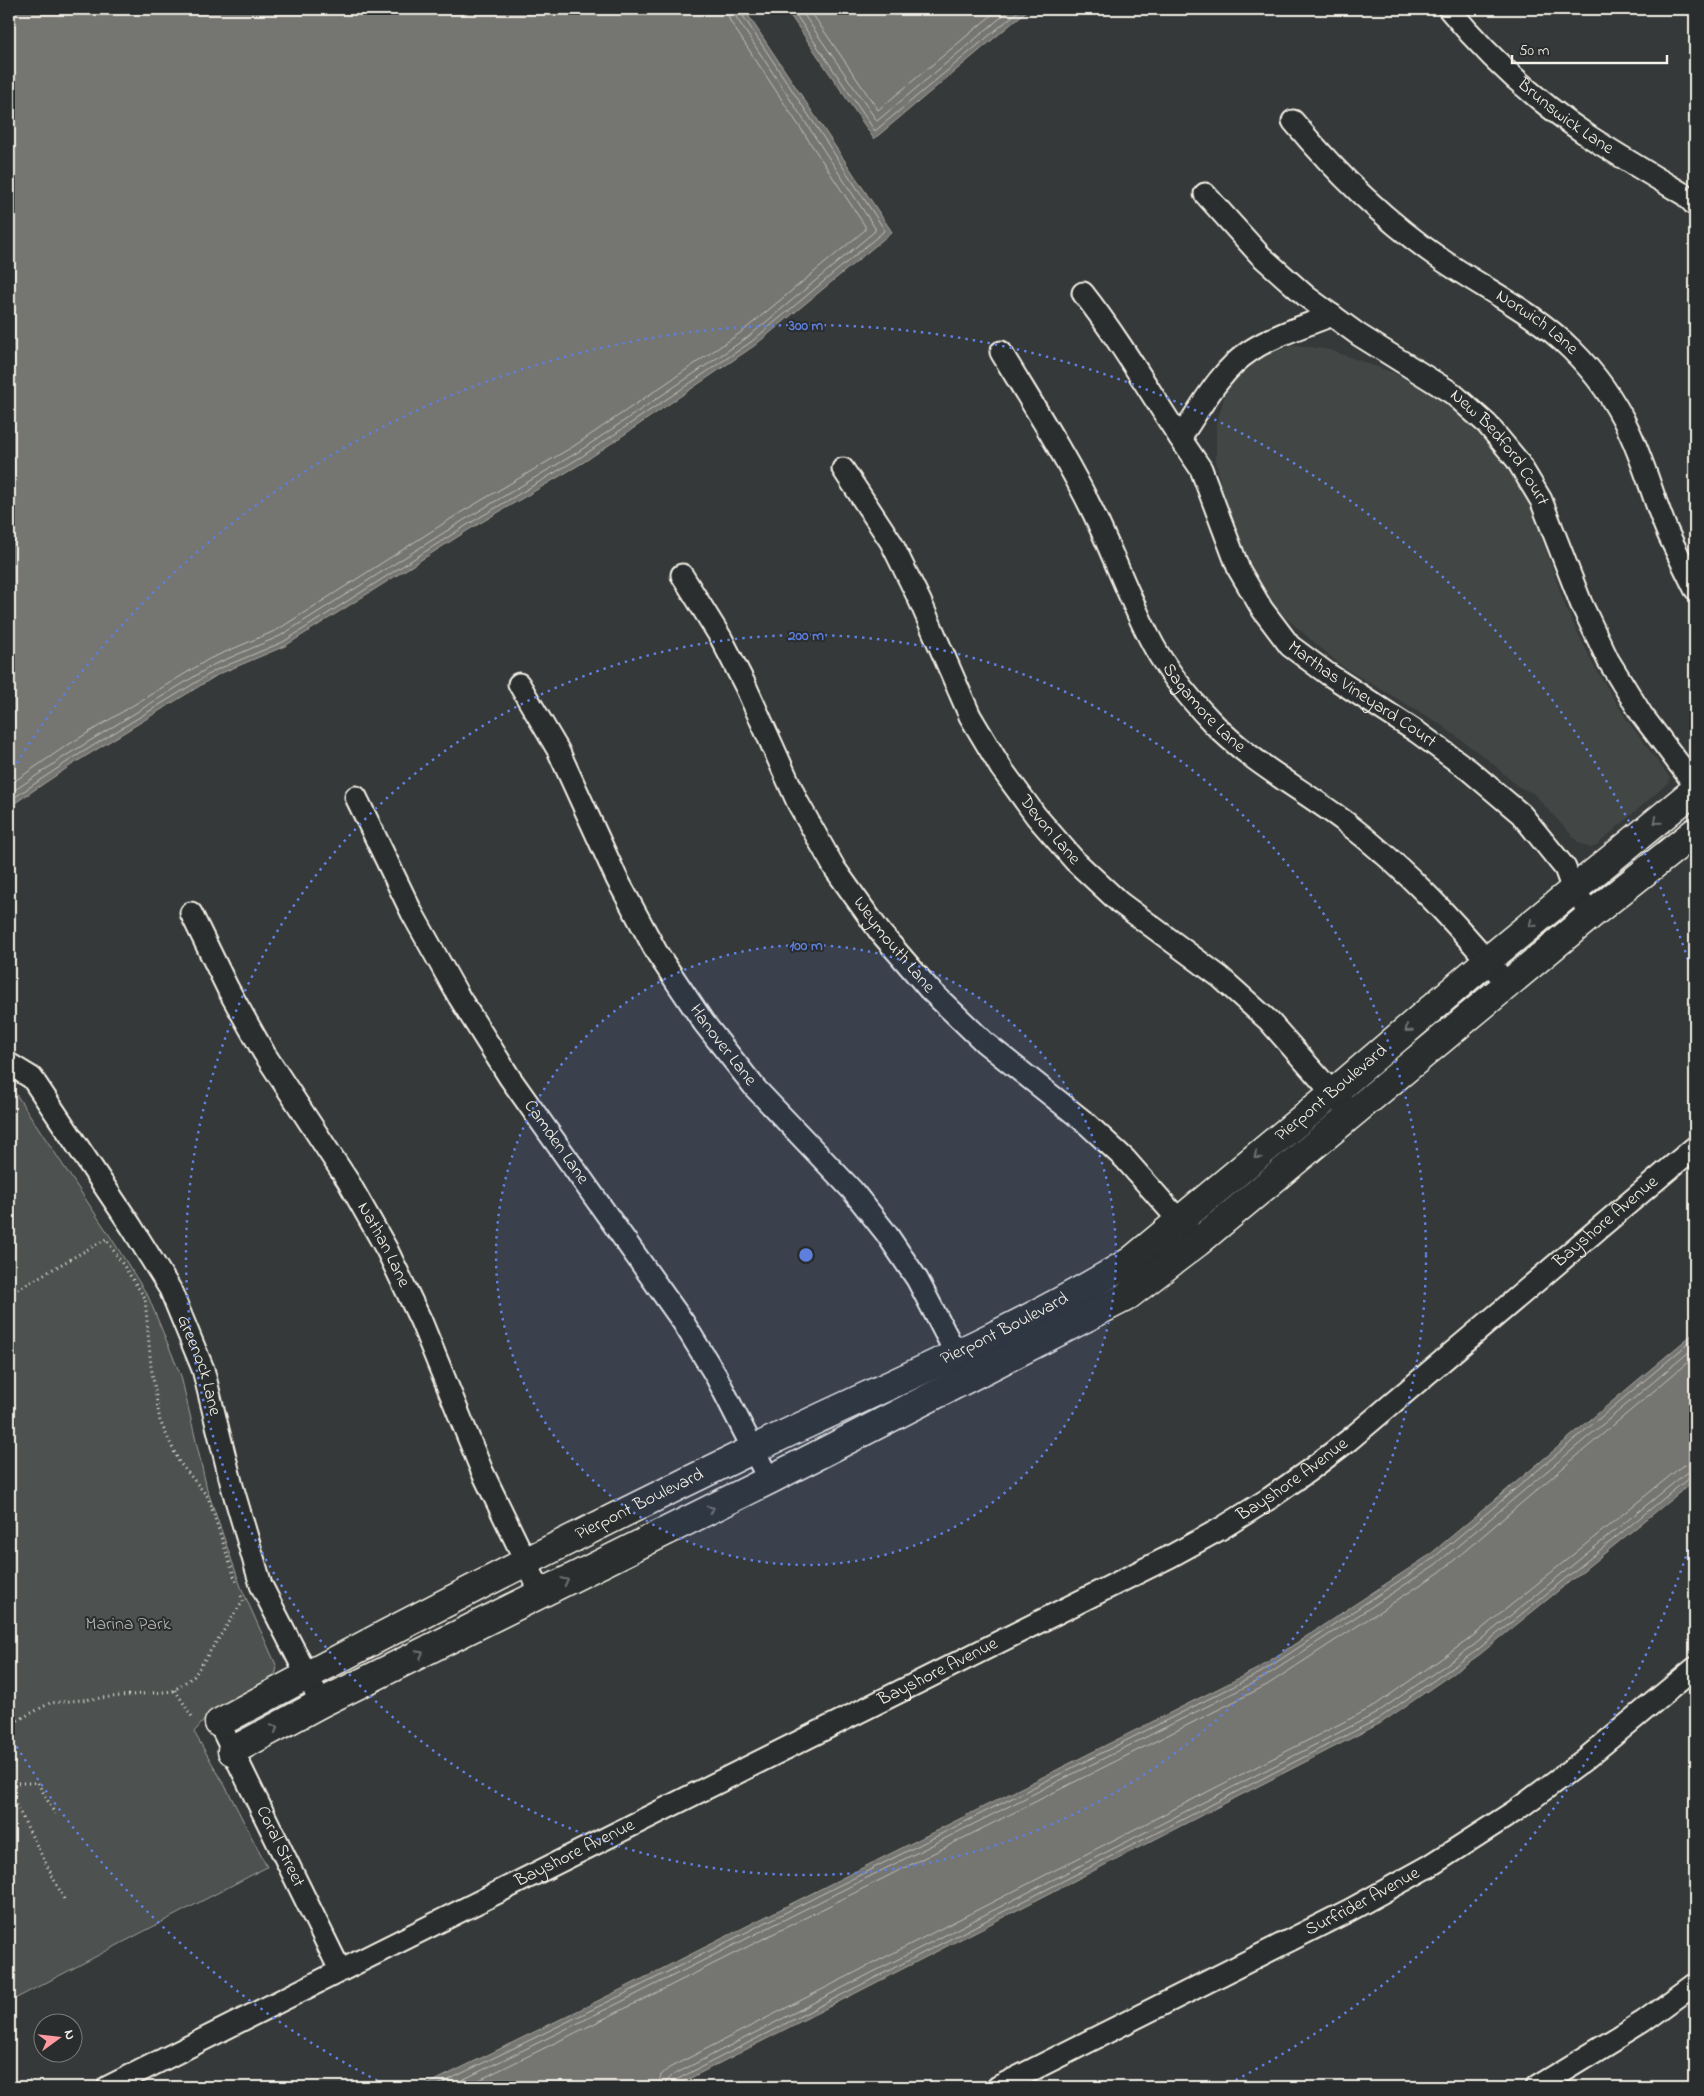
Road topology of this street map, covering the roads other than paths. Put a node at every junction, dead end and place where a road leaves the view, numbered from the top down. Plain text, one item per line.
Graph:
1 (1449, 9) edge
2 (1293, 121) dead end
3 (1205, 194) dead end
4 (1695, 204) edge
5 (1083, 293) dead end
6 (1332, 315) junction
7 (1001, 352) dead end
8 (1180, 438) junction
9 (843, 469) dead end
10 (682, 575) dead end
11 (1695, 589) edge
12 (519, 684) dead end
13 (1695, 785) edge
14 (1695, 790) edge
15 (356, 797) dead end
16 (1695, 832) edge
17 (1574, 890) junction
18 (192, 914) dead end
19 (1592, 914) junction
20 (1488, 960) junction
21 (1508, 985) junction
22 (9, 1064) edge
23 (1333, 1093) junction
24 (1352, 1115) junction
25 (1695, 1147) edge
26 (1179, 1220) junction
27 (1198, 1242) junction
28 (956, 1353) junction
29 (969, 1378) junction
30 (753, 1450) junction
31 (769, 1480) junction
32 (526, 1563) junction
33 (540, 1593) junction
34 (1695, 1668) edge
35 (307, 1675) junction
36 (321, 1703) junction
37 (206, 1720) joint
38 (232, 1750) junction
39 (340, 1970) junction
40 (1695, 1984) edge
41 (108, 2087) edge
42 (998, 2087) edge
43 (1537, 2087) edge

1 - 4 street, Brunswick Lane
2 - 11 street, Norwich Lane
3 - 6 street, New Bedford Court
5 - 8 street, Marthas Vineyard Court
6 - 8 street
6 - 13 street, New Bedford Court
7 - 20 street, Sagamore Lane
8 - 17 street, Marthas Vineyard Court
9 - 23 street, Devon Lane
10 - 26 street, Weymouth Lane
12 - 28 street, Hanover Lane
14 -> 17 street, Pierpont Boulevard
15 - 30 street, Camden Lane
16 - 19 street, Pierpont Boulevard
17 - 19 street, Marthas Vineyard Court
17 -> 20 street, Pierpont Boulevard
18 - 32 street, Nathan Lane
19 - 21 street, Pierpont Boulevard
20 - 21 street, Sagamore Lane
20 -> 23 street, Pierpont Boulevard
21 - 24 street, Pierpont Boulevard
22 - 35 street, Greenock Lane
23 - 24 street, Devon Lane
23 -> 26 street, Pierpont Boulevard
24 - 27 street, Pierpont Boulevard
25 - 39 street, Bayshore Avenue
26 - 27 street, Weymouth Lane
26 - 28 street, Pierpont Boulevard
27 - 29 street, Pierpont Boulevard
28 - 29 street, Hanover Lane
28 - 30 street, Pierpont Boulevard
29 - 31 street, Pierpont Boulevard
30 - 31 street, Camden Lane
30 - 32 street, Pierpont Boulevard
33 -> 31 street, Pierpont Boulevard
32 - 33 street, Nathan Lane
32 - 35 street, Pierpont Boulevard
36 -> 33 street, Pierpont Boulevard
34 - 42 street, Surfrider Avenue
35 - 36 street, Greenock Lane
35 - 37 street, Pierpont Boulevard
38 -> 36 street, Pierpont Boulevard
37 - 38 street, Coral Street
38 - 39 street, Coral Street
39 - 41 street, Bayshore Avenue
40 - 43 street

